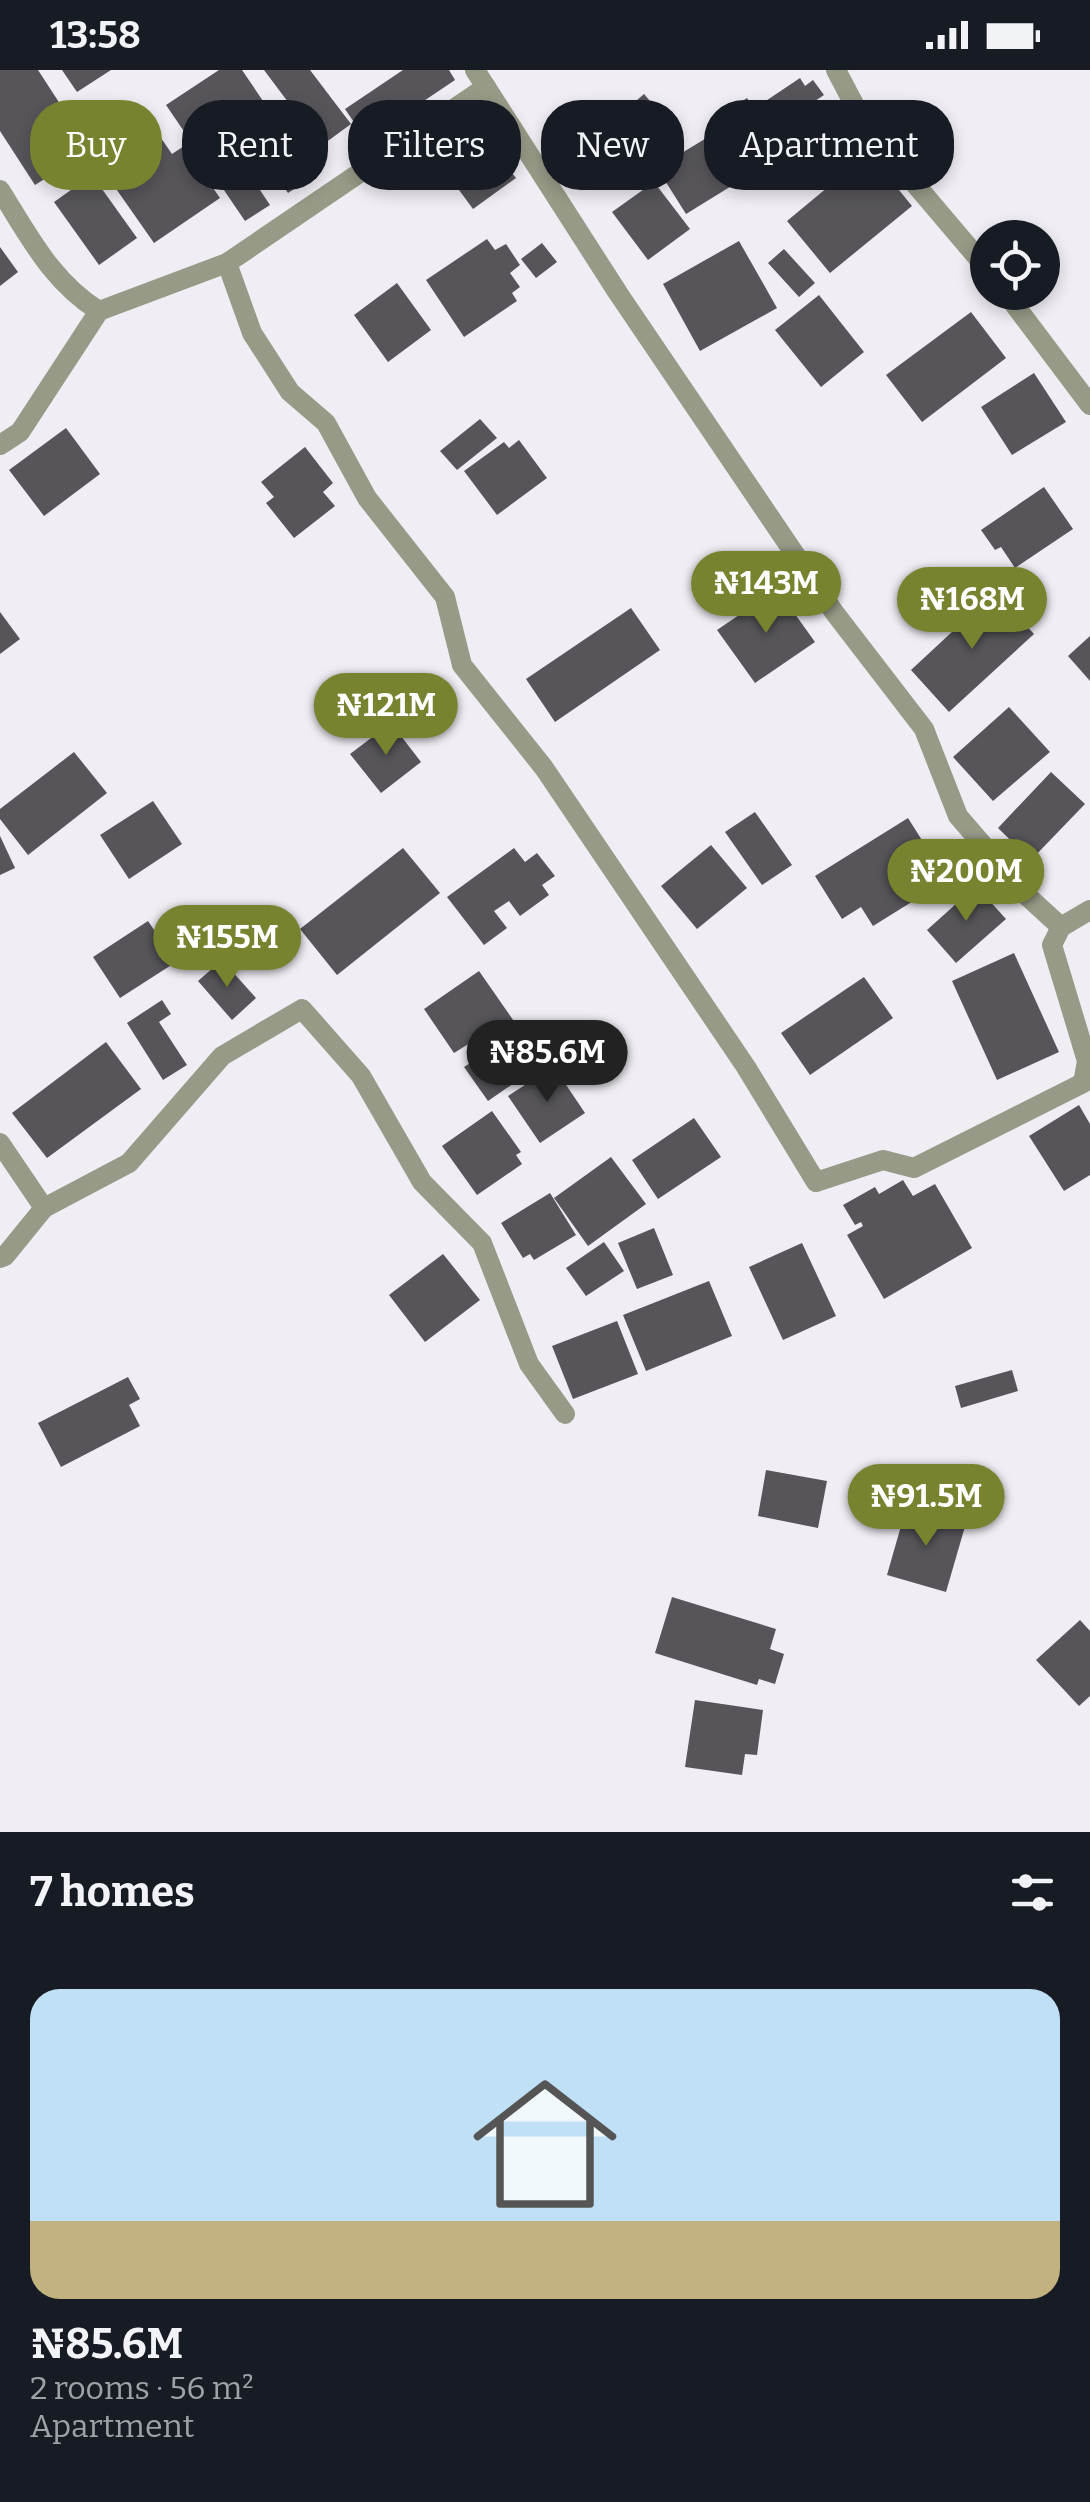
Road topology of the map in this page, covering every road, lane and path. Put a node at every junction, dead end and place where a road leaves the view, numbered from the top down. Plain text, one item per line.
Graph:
1 (836, 70) edge
2 (481, 79) edge
3 (0, 190) edge
4 (970, 249) edge
5 (227, 263) junction
6 (1019, 310) edge
7 (98, 312) junction
8 (1090, 404) edge
9 (0, 445) edge
10 (1090, 910) edge
11 (1061, 926) junction
12 (0, 1142) edge
13 (44, 1208) junction
14 (0, 1258) edge
15 (565, 1414) dead end

1 - 4 street
2 - 5 street
2 - 11 street
3 - 7 street
5 - 7 street
5 - 11 street
6 - 8 street
7 - 9 street
10 - 11 street
12 - 13 street
13 - 14 street
13 - 15 street

